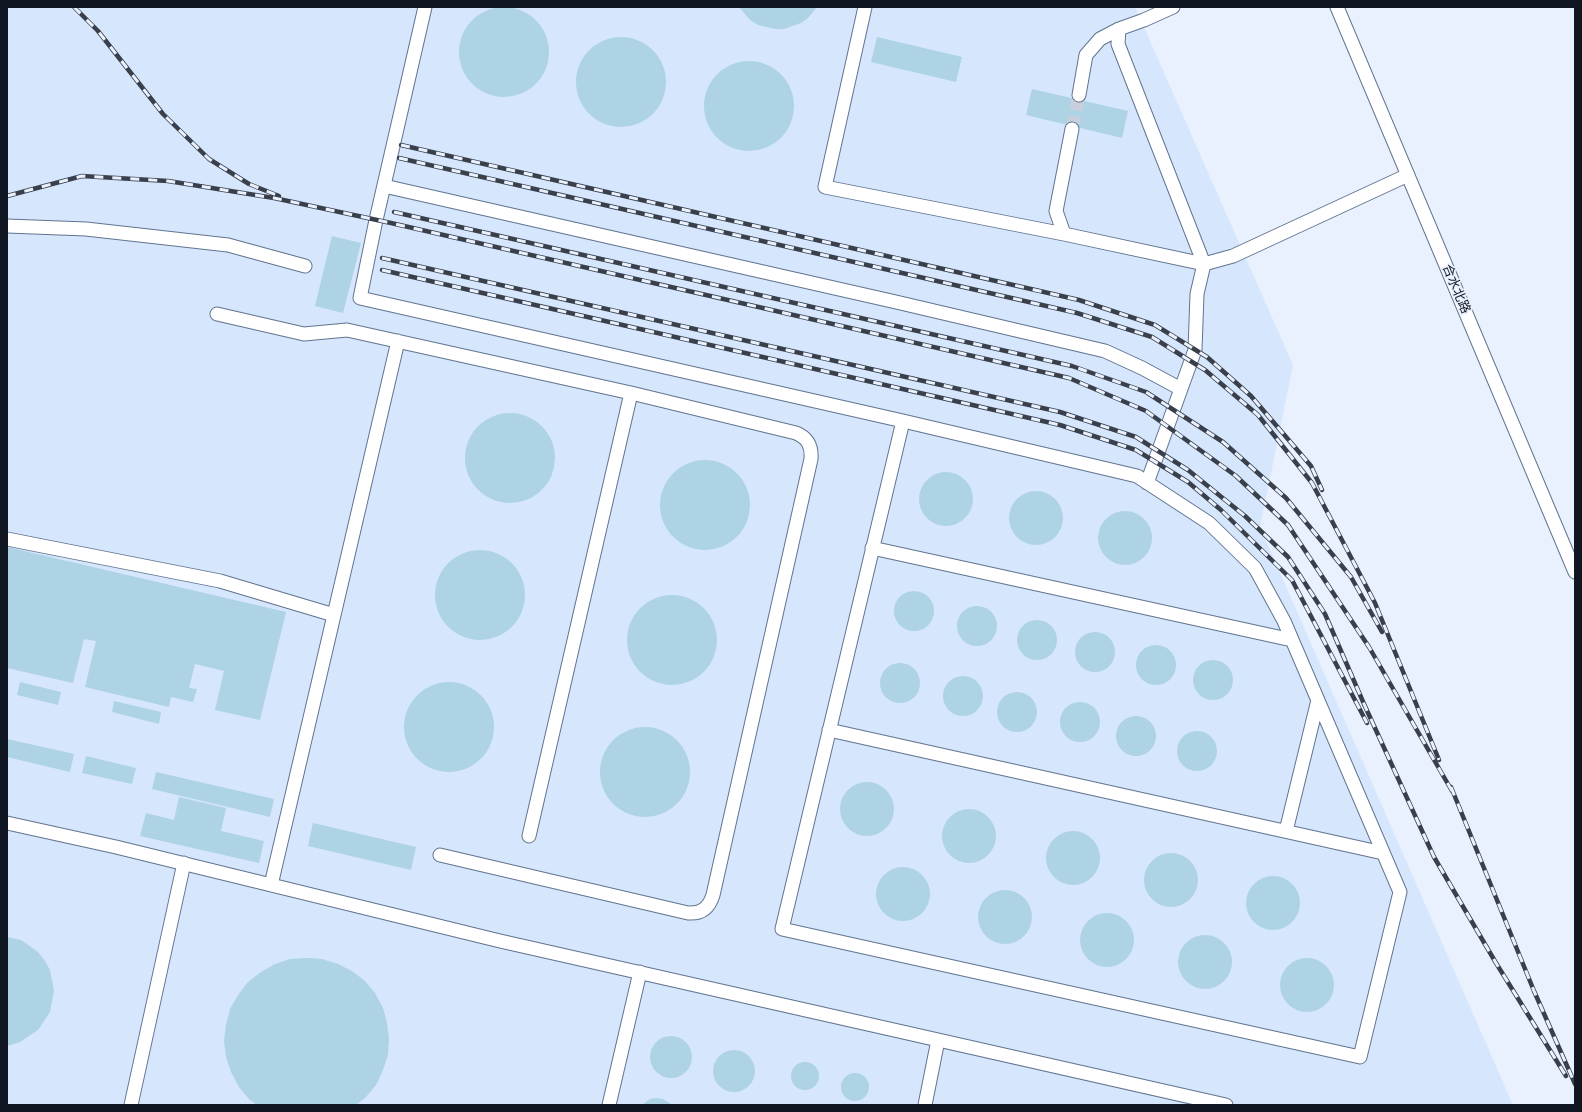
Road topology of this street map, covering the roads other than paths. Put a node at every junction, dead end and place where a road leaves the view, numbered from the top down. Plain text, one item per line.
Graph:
1 (425, 7) edge
2 (866, 7) edge
3 (1173, 7) edge
4 (1337, 7) edge
5 (1119, 30) junction
6 (1078, 95) tunnel mouth
7 (1072, 129) tunnel mouth
8 (1408, 175) junction
9 (384, 186) junction
10 (7, 226) edge
11 (1064, 234) junction
12 (1204, 264) junction
13 (305, 266) dead end
14 (217, 314) dead end
15 (398, 341) junction
16 (1181, 389) junction
17 (632, 393) junction
18 (903, 420) junction
19 (1147, 483) junction
20 (7, 539) edge
21 (872, 548) junction
22 (1575, 572) edge
23 (334, 615) junction
24 (1292, 640) junction
25 (1318, 700) junction
26 (829, 730) junction
27 (7, 823) edge
28 (1286, 831) junction
29 (529, 836) dead end
30 (1384, 853) junction
31 (440, 855) dead end
32 (184, 863) junction
33 (270, 885) junction
34 (640, 972) junction
35 (938, 1040) junction
36 (131, 1105) edge
37 (609, 1105) edge
38 (925, 1105) edge
39 (1226, 1105) edge

1 - 9 street
2 - 11 street
3 - 5 street
4 - 8 street, 合水北路
5 - 6 street
5 - 12 street
7 - 11 street
8 - 12 street
8 - 22 street, 合水北路
9 - 16 street
9 - 18 street
10 - 13 street
11 - 12 street
12 - 16 street
14 - 15 street
15 - 17 street
15 - 23 street
16 - 19 street
17 - 29 street
17 - 31 street
18 - 19 street
18 - 21 street
19 - 24 street
20 - 23 street
21 - 24 street
21 - 26 street
23 - 33 street
24 - 25 street
25 - 28 street
25 - 30 street
26 - 28 street
26 - 30 street
27 - 32 street
28 - 30 street
32 - 33 street
32 - 36 street
33 - 34 street
34 - 35 street
34 - 37 street
35 - 38 street
35 - 39 street

